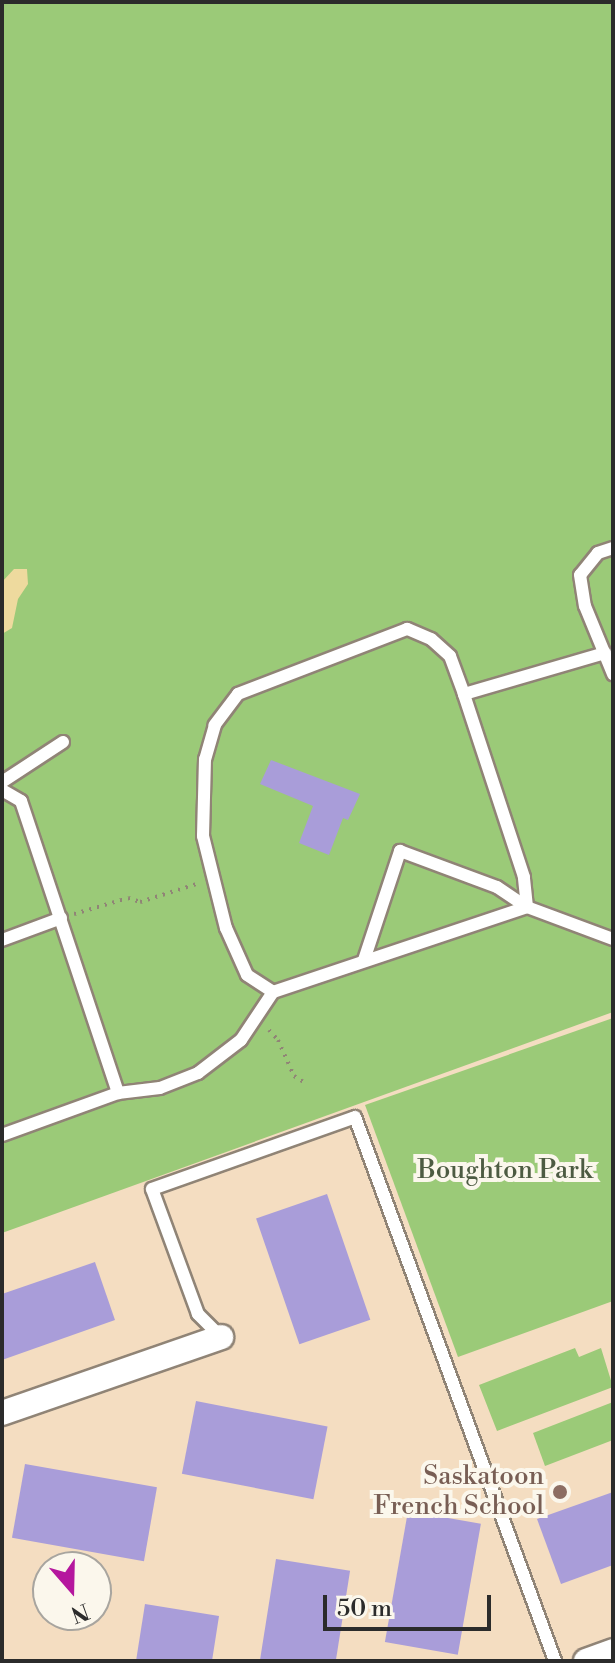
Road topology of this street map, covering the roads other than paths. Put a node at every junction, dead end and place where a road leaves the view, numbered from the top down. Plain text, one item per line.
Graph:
1 (613, 548) edge
2 (605, 653) junction
3 (613, 674) edge
4 (464, 694) junction
5 (63, 742) dead end
6 (2, 782) edge
7 (2, 790) edge
8 (527, 907) junction
9 (61, 918) junction
10 (613, 939) edge
11 (2, 940) edge
12 (364, 960) junction
13 (273, 992) junction
14 (118, 1093) junction
15 (2, 1135) edge
16 (221, 1337) joint
17 (2, 1413) edge
18 (613, 1651) edge
19 (555, 1661) edge
20 (586, 1661) edge

1 - 2 lane
2 - 3 lane
2 - 4 lane
4 - 8 lane
4 - 13 lane
5 - 6 lane
7 - 9 lane
8 - 10 lane
8 - 12 lane
8 - 12 lane
9 - 11 lane
9 - 14 lane
12 - 13 lane
13 - 14 lane
14 - 15 lane
16 - 17 street
16 - 19 lane
18 - 20 street

